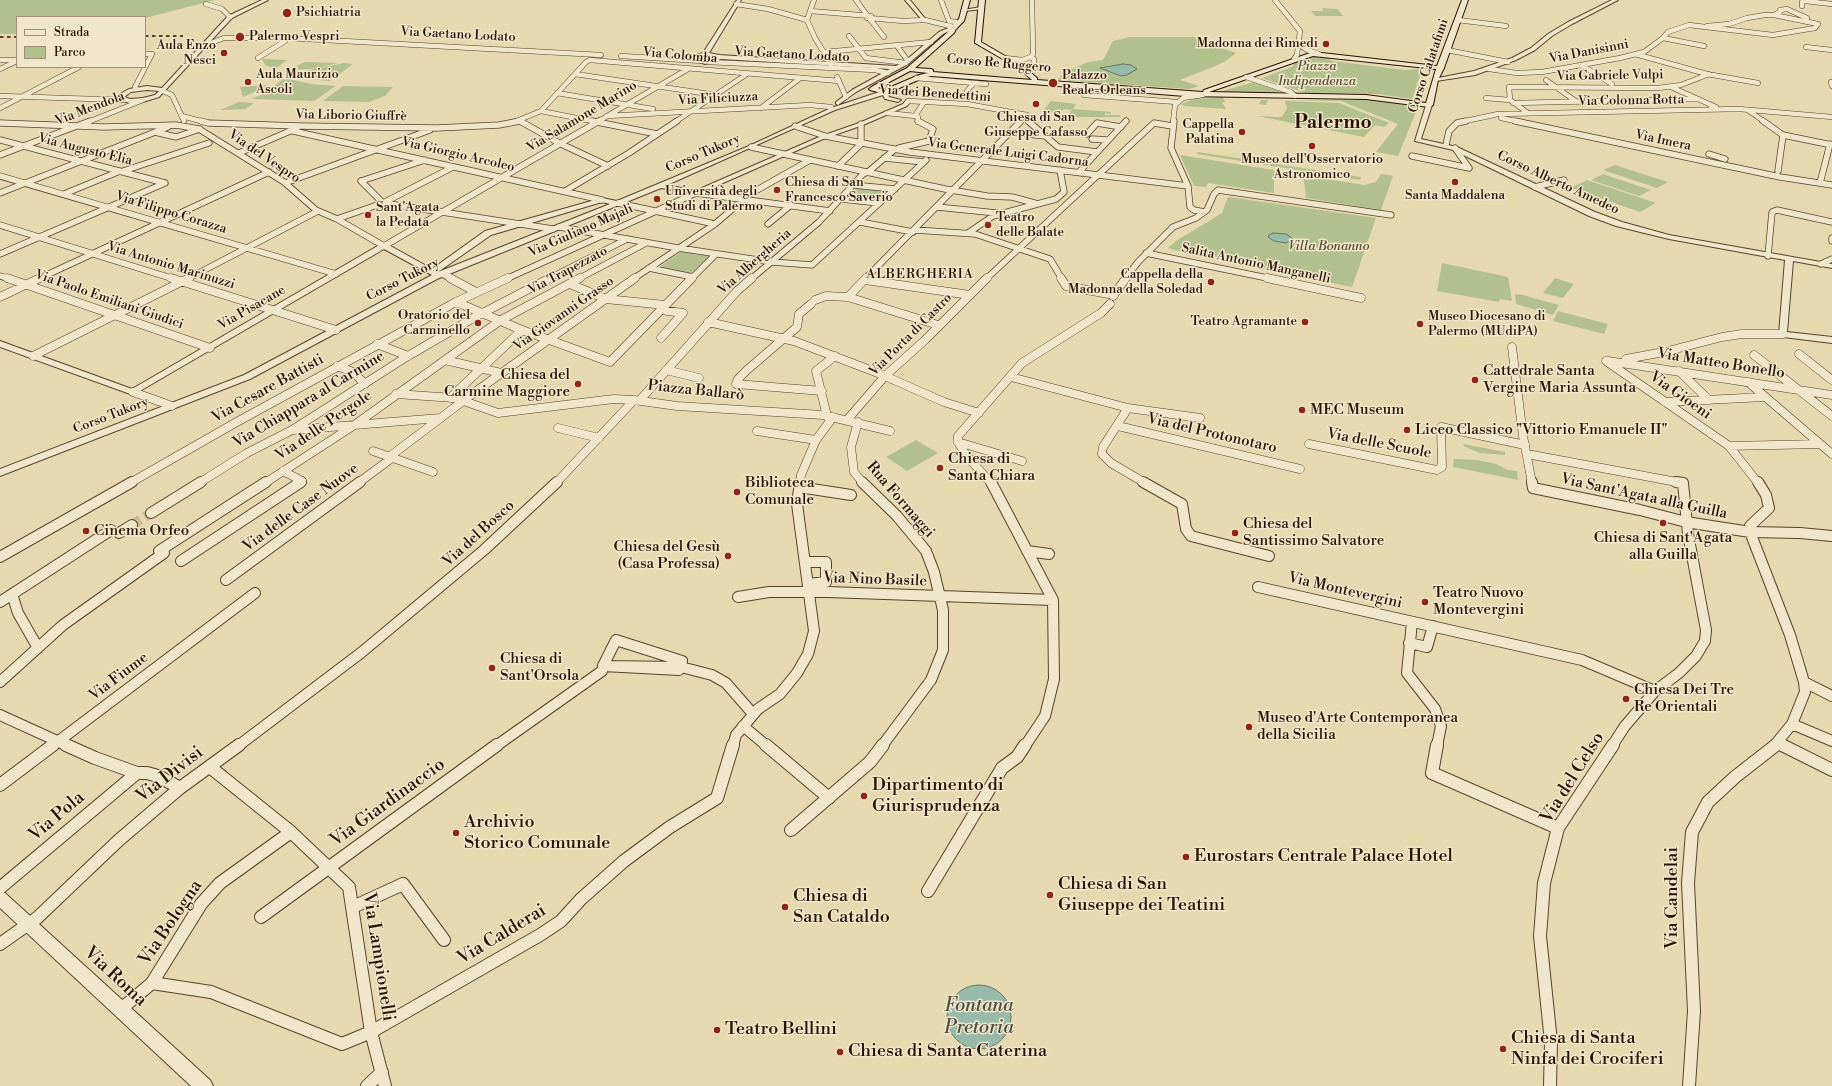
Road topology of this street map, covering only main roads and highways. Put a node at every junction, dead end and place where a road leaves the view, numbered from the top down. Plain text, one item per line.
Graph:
1 (967, 0) edge
2 (982, 0) edge
3 (1465, 0) edge
4 (908, 64) junction
5 (1447, 69) junction
6 (928, 74) joint
7 (1035, 79) junction
8 (1214, 89) junction
9 (1220, 95) junction

1 - 4 main road, Corso Tukory
2 - 7 main road
3 - 5 main road, Corso Calatafimi
4 - 6 main road, Corso Tukory
4 - 7 main road, Corso Re Ruggero
5 - 8 main road
5 - 9 main road, Corso Calatafimi
6 - 9 main road, Corso Re Ruggero
7 - 8 main road, Corso Re Ruggero
8 - 9 main road

